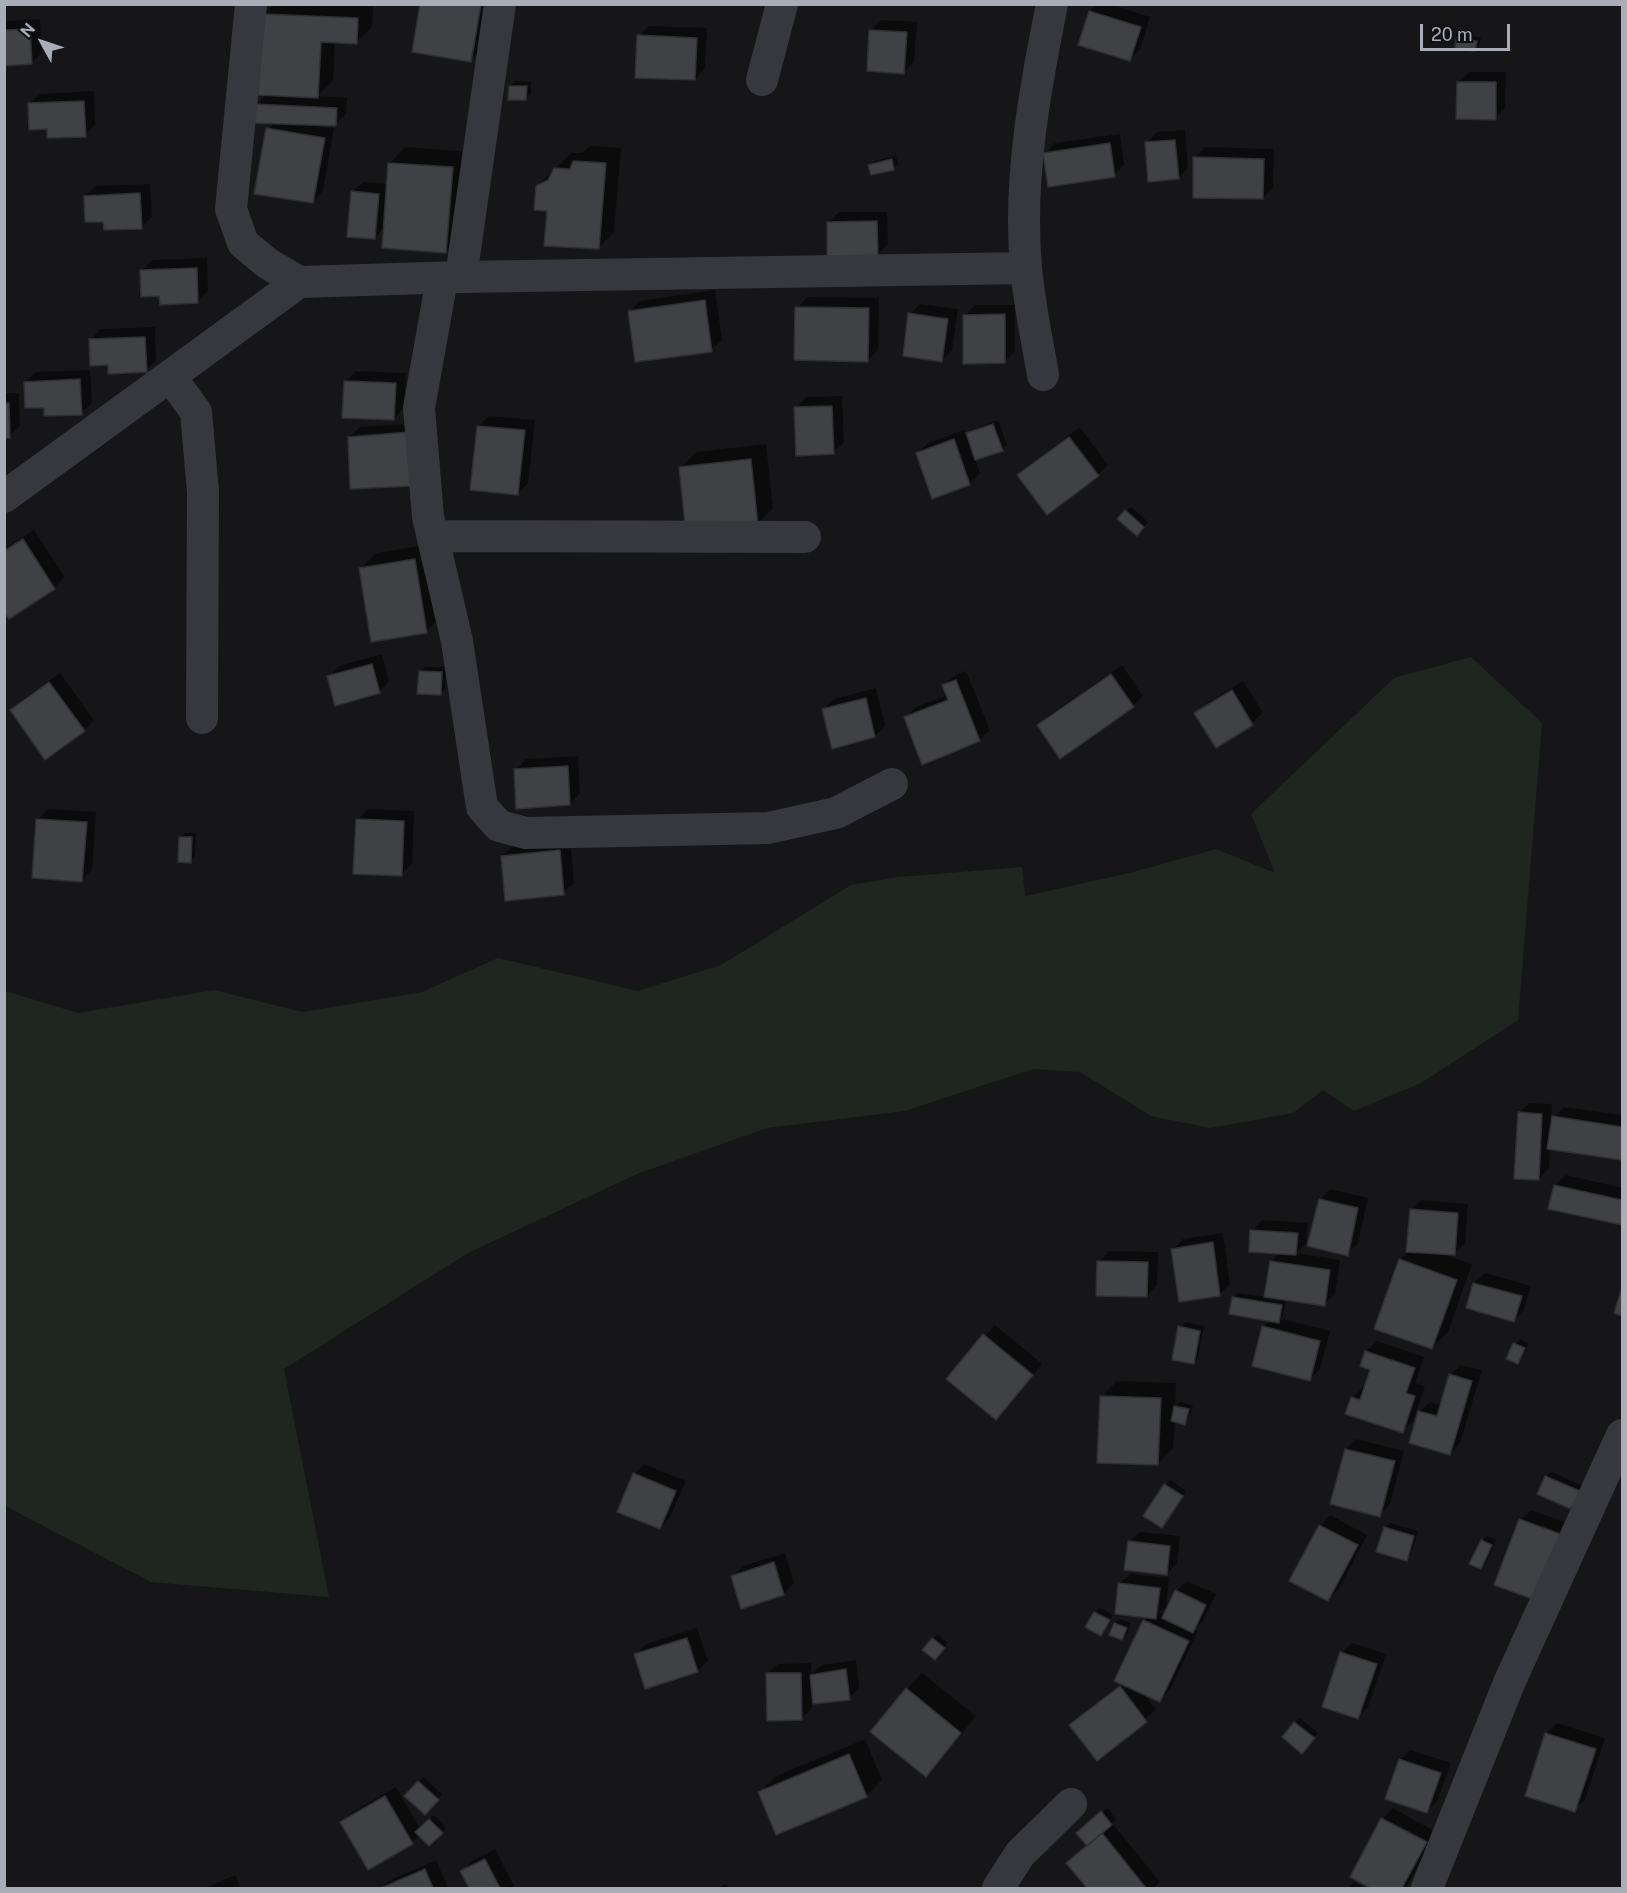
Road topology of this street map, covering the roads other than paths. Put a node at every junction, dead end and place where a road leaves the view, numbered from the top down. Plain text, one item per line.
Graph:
1 (251, 4) edge
2 (500, 4) edge
3 (782, 4) edge
4 (1052, 4) edge
5 (762, 80) dead end
6 (1026, 268) junction
7 (451, 278) junction
8 (298, 282) junction
9 (1043, 375) dead end
10 (170, 376) junction
11 (4, 498) edge
12 (433, 536) junction
13 (805, 537) dead end
14 (202, 718) dead end
15 (892, 784) dead end
16 (1623, 1435) edge
17 (1071, 1804) dead end
18 (998, 1888) edge
19 (1427, 1888) edge

1 - 8 street
2 - 7 street
3 - 5 street
4 - 6 street
6 - 7 street
6 - 9 street
7 - 8 street
7 - 12 street
8 - 10 street
10 - 11 street
10 - 14 street
12 - 13 street
12 - 15 street
16 - 19 street
17 - 18 street

